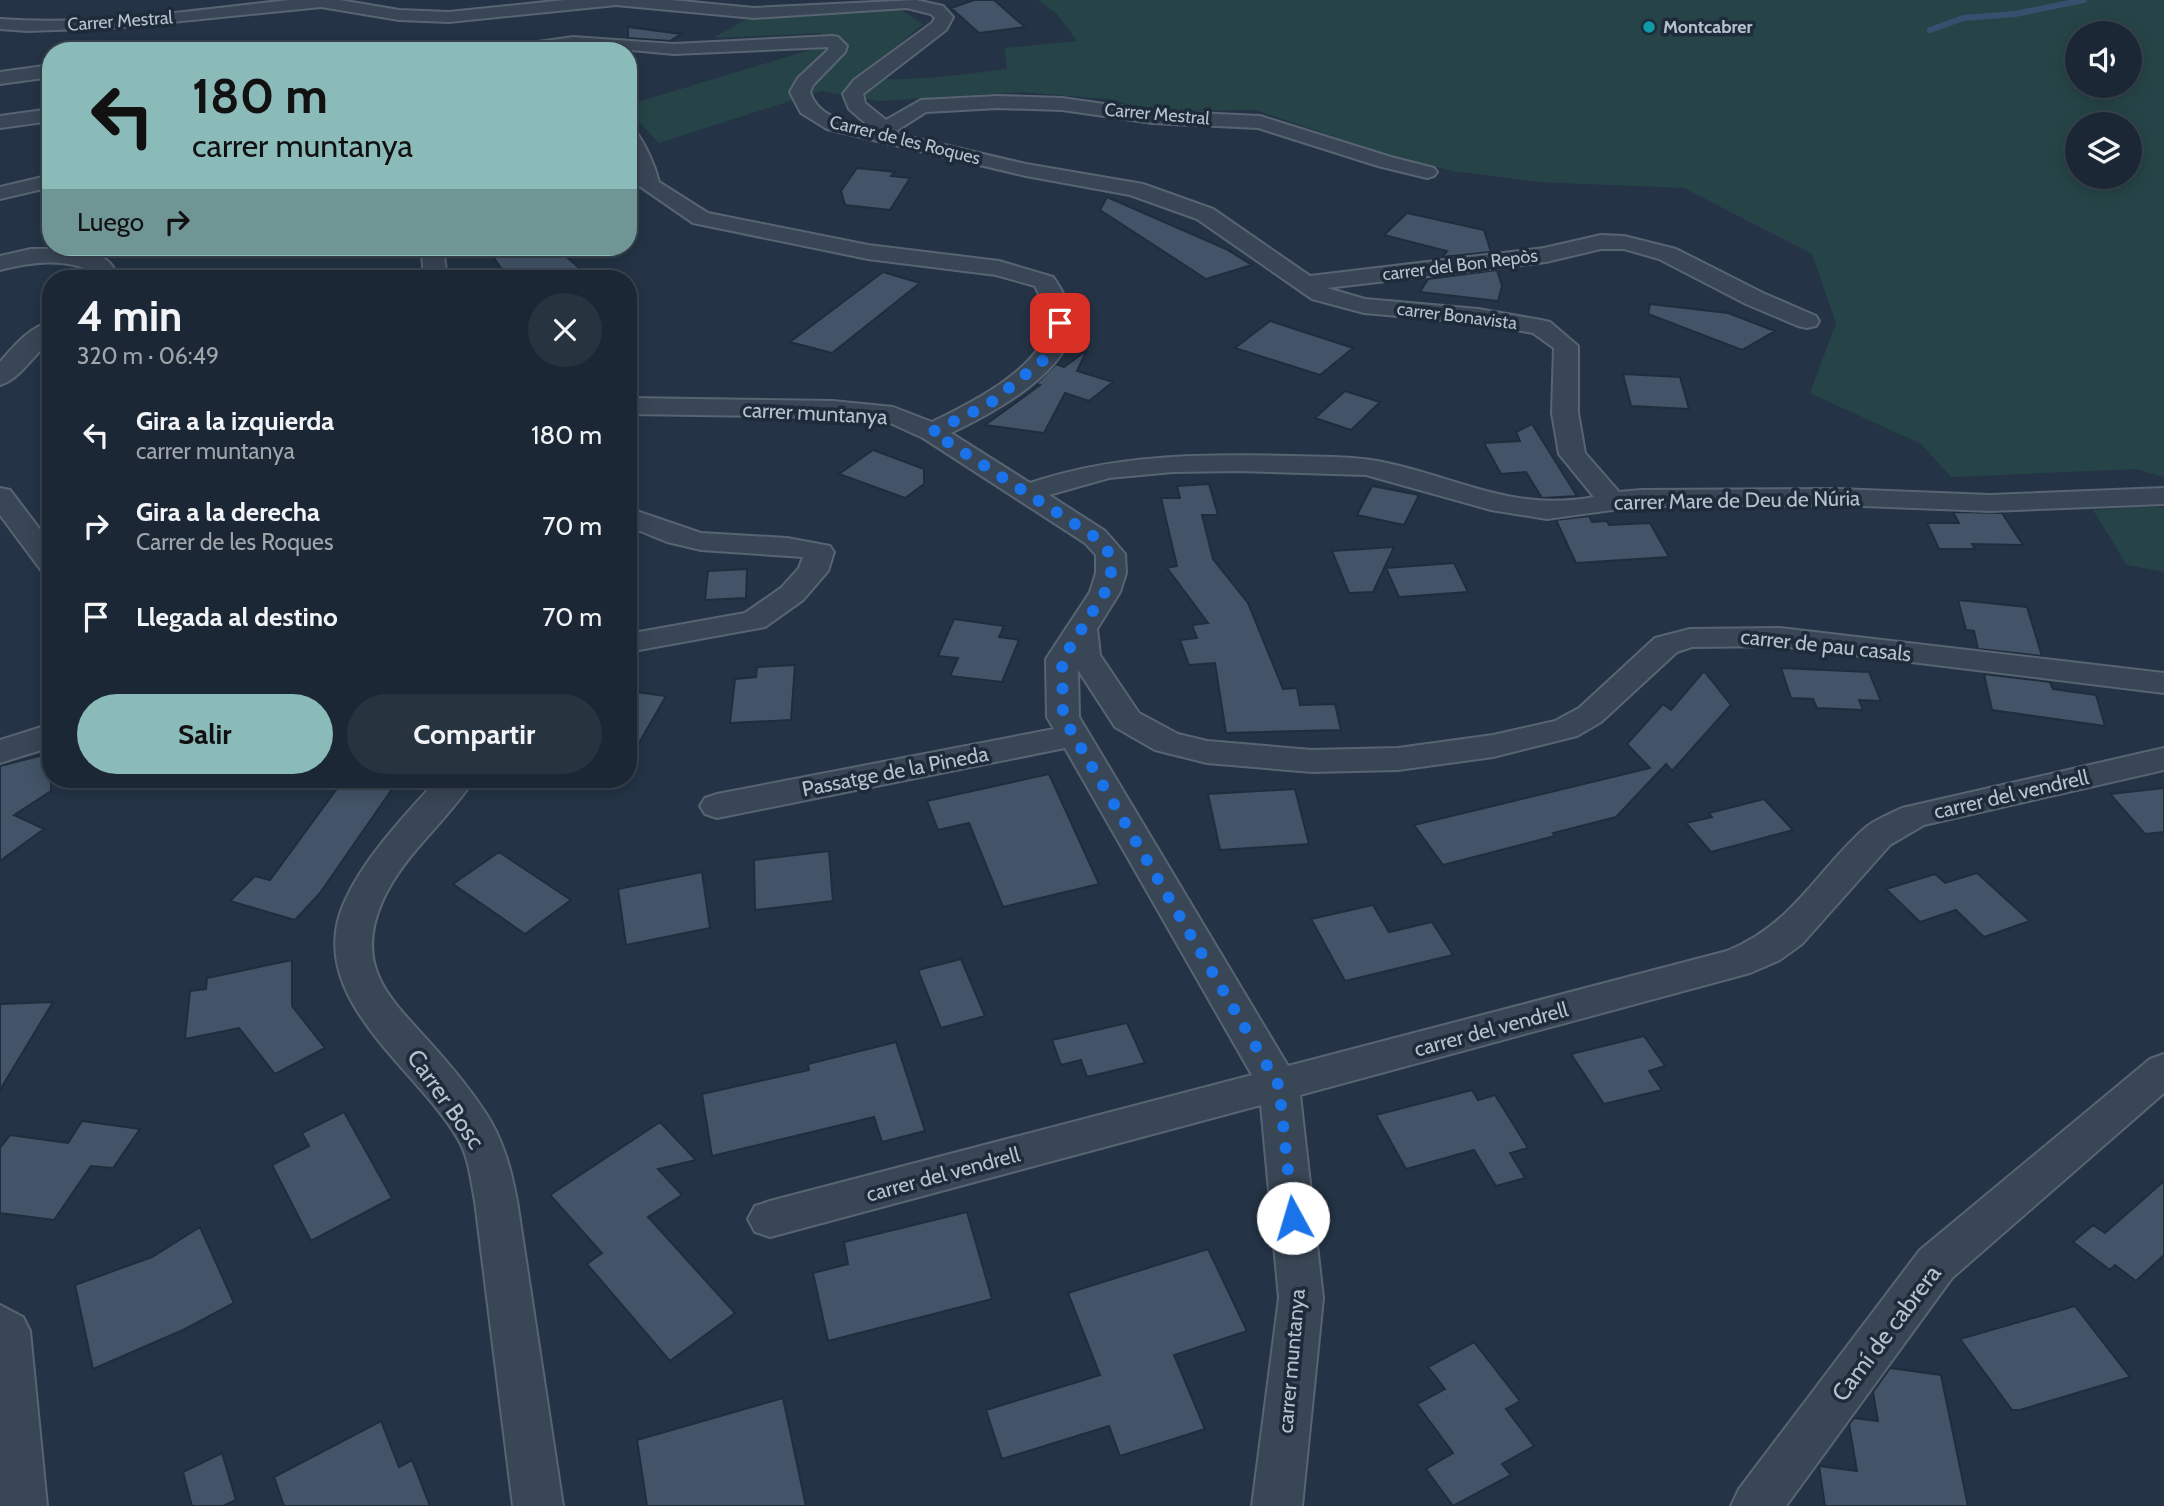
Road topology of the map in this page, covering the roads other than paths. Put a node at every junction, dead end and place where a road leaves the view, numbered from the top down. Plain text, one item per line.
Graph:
1 (0, 24) edge
2 (573, 42) edge
3 (599, 42) edge
4 (637, 47) edge
5 (42, 72) edge
6 (0, 78) edge
7 (42, 116) edge
8 (0, 122) edge
9 (885, 129) junction
10 (903, 143) junction
11 (637, 150) edge
12 (1427, 172) dead end
13 (42, 183) edge
14 (0, 193) edge
15 (42, 256) edge
16 (42, 256) edge
17 (76, 256) edge
18 (76, 256) edge
19 (0, 263) edge
20 (103, 270) edge
21 (1304, 284) junction
22 (1807, 321) dead end
23 (42, 335) edge
24 (0, 377) edge
25 (637, 406) edge
26 (932, 432) junction
27 (1027, 493) junction
28 (0, 496) edge
29 (2164, 496) edge
30 (1611, 500) junction
31 (637, 520) edge
32 (42, 552) edge
33 (1082, 629) junction
34 (637, 641) edge
35 (2164, 683) edge
36 (1074, 736) junction
37 (42, 738) edge
38 (0, 752) edge
39 (2164, 759) edge
40 (449, 788) edge
41 (717, 806) dead end
42 (2164, 1070) edge
43 (1279, 1086) junction
44 (771, 1219) dead end
45 (0, 1325) edge
46 (22, 1506) edge
47 (538, 1506) edge
48 (1277, 1506) edge
49 (1756, 1506) edge

1 - 9 street, Carrer Mestral
2 - 3 street, Carrer de les Roques
4 - 10 street, Carrer de les Roques
5 - 6 street
7 - 8 street
9 - 10 street, Carrer Mestral
9 - 12 street, Carrer Mestral
10 - 21 street, Carrer de les Roques
11 - 26 street
13 - 14 street
15 - 18 street
16 - 19 street
17 - 20 street
21 - 22 street, carrer del Bon Repòs
21 - 30 street, carrer Bonavista
23 - 24 street
25 - 26 street, carrer muntanya
26 - 27 street, carrer muntanya
27 - 30 street, carrer Mare de Deu de Núria
27 - 33 street, carrer muntanya
28 - 32 street
29 - 30 street, carrer Mare de Deu de Núria
31 - 34 street
33 - 35 street, carrer de pau casals
33 - 36 street, carrer muntanya
36 - 41 street, Passatge de la Pineda
36 - 43 street, carrer muntanya
37 - 38 street
39 - 43 street, carrer del vendrell
40 - 47 street, Carrer Bosc
42 - 49 street, Camí de cabrera
43 - 44 street, carrer del vendrell
43 - 48 street, carrer muntanya
45 - 46 street

